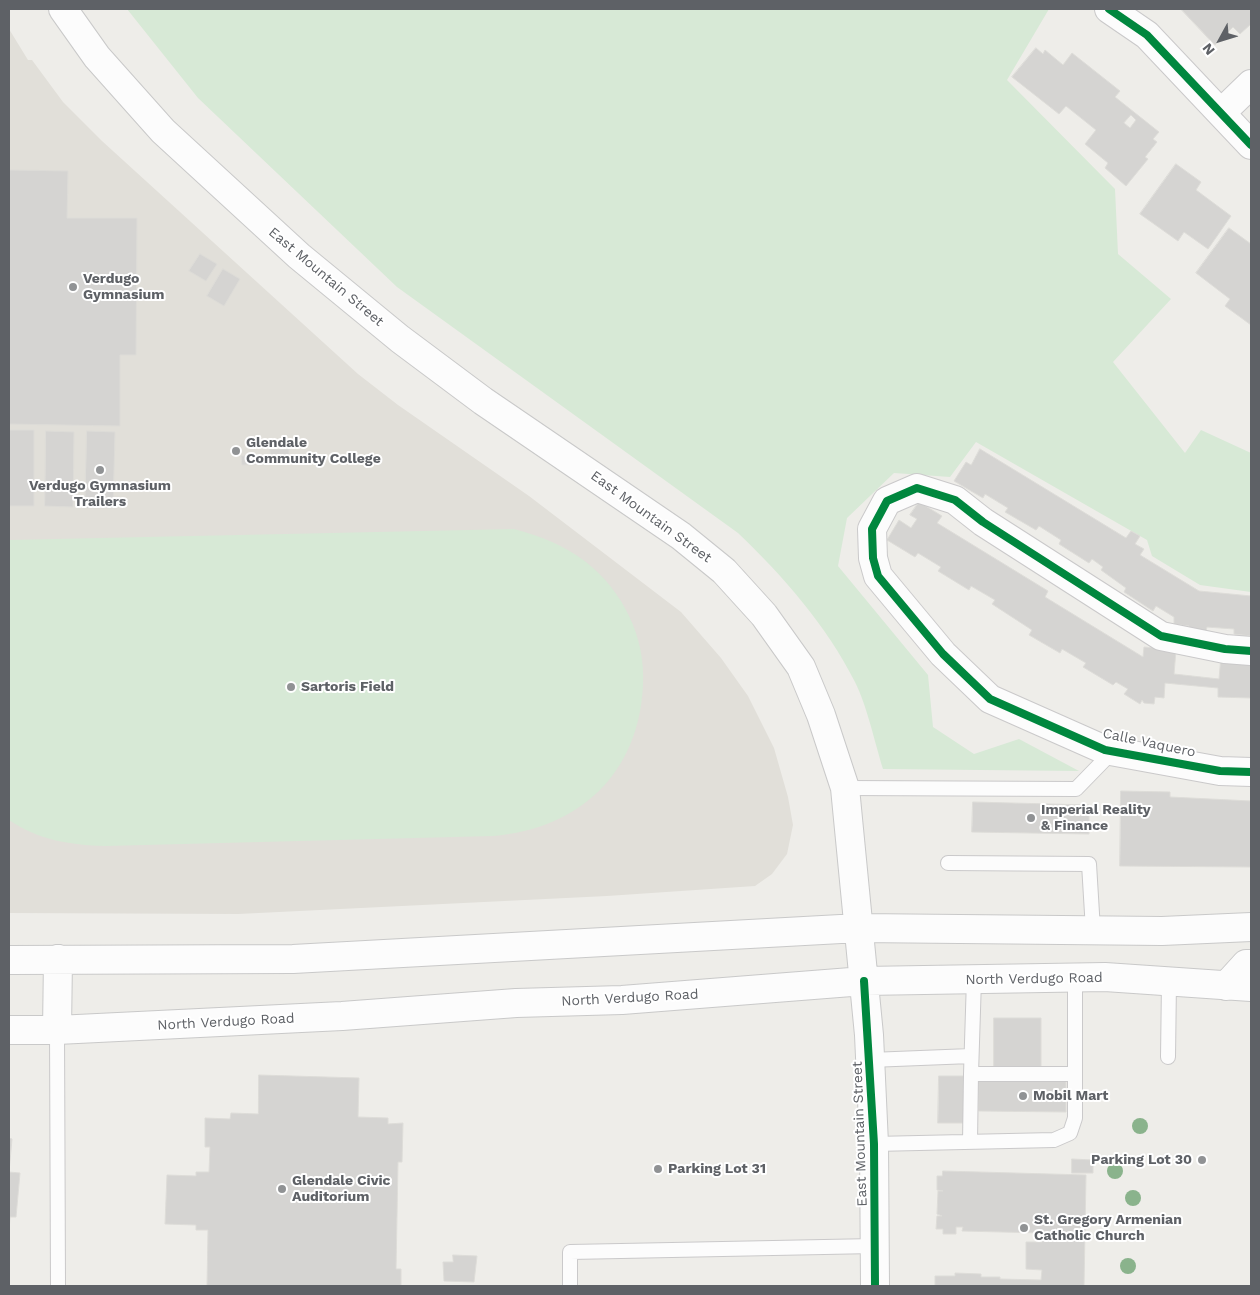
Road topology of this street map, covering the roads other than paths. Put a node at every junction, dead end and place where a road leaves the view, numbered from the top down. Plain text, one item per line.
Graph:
1 (63, 9) edge
2 (1109, 9) edge
3 (1251, 84) edge
4 (1221, 113) junction
5 (1251, 145) edge
6 (1251, 651) edge
7 (1113, 751) junction
8 (1251, 772) edge
9 (845, 788) junction
10 (948, 864) dead end
11 (1251, 927) edge
12 (859, 928) junction
13 (1093, 930) junction
14 (58, 959) junction
15 (9, 960) edge
16 (1251, 964) edge
17 (1075, 978) junction
18 (974, 979) junction
19 (864, 981) junction
20 (1169, 982) junction
21 (1238, 986) edge
22 (9, 1030) edge
23 (57, 1030) junction
24 (971, 1056) junction
25 (1168, 1058) dead end
26 (870, 1060) junction
27 (971, 1074) junction
28 (1075, 1074) junction
29 (970, 1142) junction
30 (874, 1144) junction
31 (874, 1246) junction
32 (58, 1286) edge
33 (570, 1286) edge
34 (875, 1286) edge

1 - 9 main road, East Mountain Street
2 - 4 main road
3 - 4 main road
4 - 5 main road
6 - 7 main road, Calle Vaquero
7 - 8 main road, Calle Vaquero
7 - 9 lane
9 - 12 main road, East Mountain Street
10 - 13 lane
11 - 13 main road
12 - 13 main road
12 - 14 main road
12 - 19 main road, East Mountain Street
14 - 15 main road
14 - 23 main road
16 - 21 main road
17 - 18 main road, North Verdugo Road
17 - 20 main road, North Verdugo Road
17 - 28 lane
18 - 19 main road, North Verdugo Road
18 - 24 lane
19 - 23 main road, North Verdugo Road
19 - 26 main road, East Mountain Street
20 - 21 main road, North Verdugo Road
20 - 25 lane
22 - 23 main road, North Verdugo Road
23 - 32 lane
24 - 26 lane
24 - 27 lane
26 - 30 main road, East Mountain Street
27 - 28 lane
27 - 29 lane
28 - 29 lane
29 - 30 lane
30 - 31 main road, East Mountain Street
31 - 33 lane
31 - 34 main road, East Mountain Street

